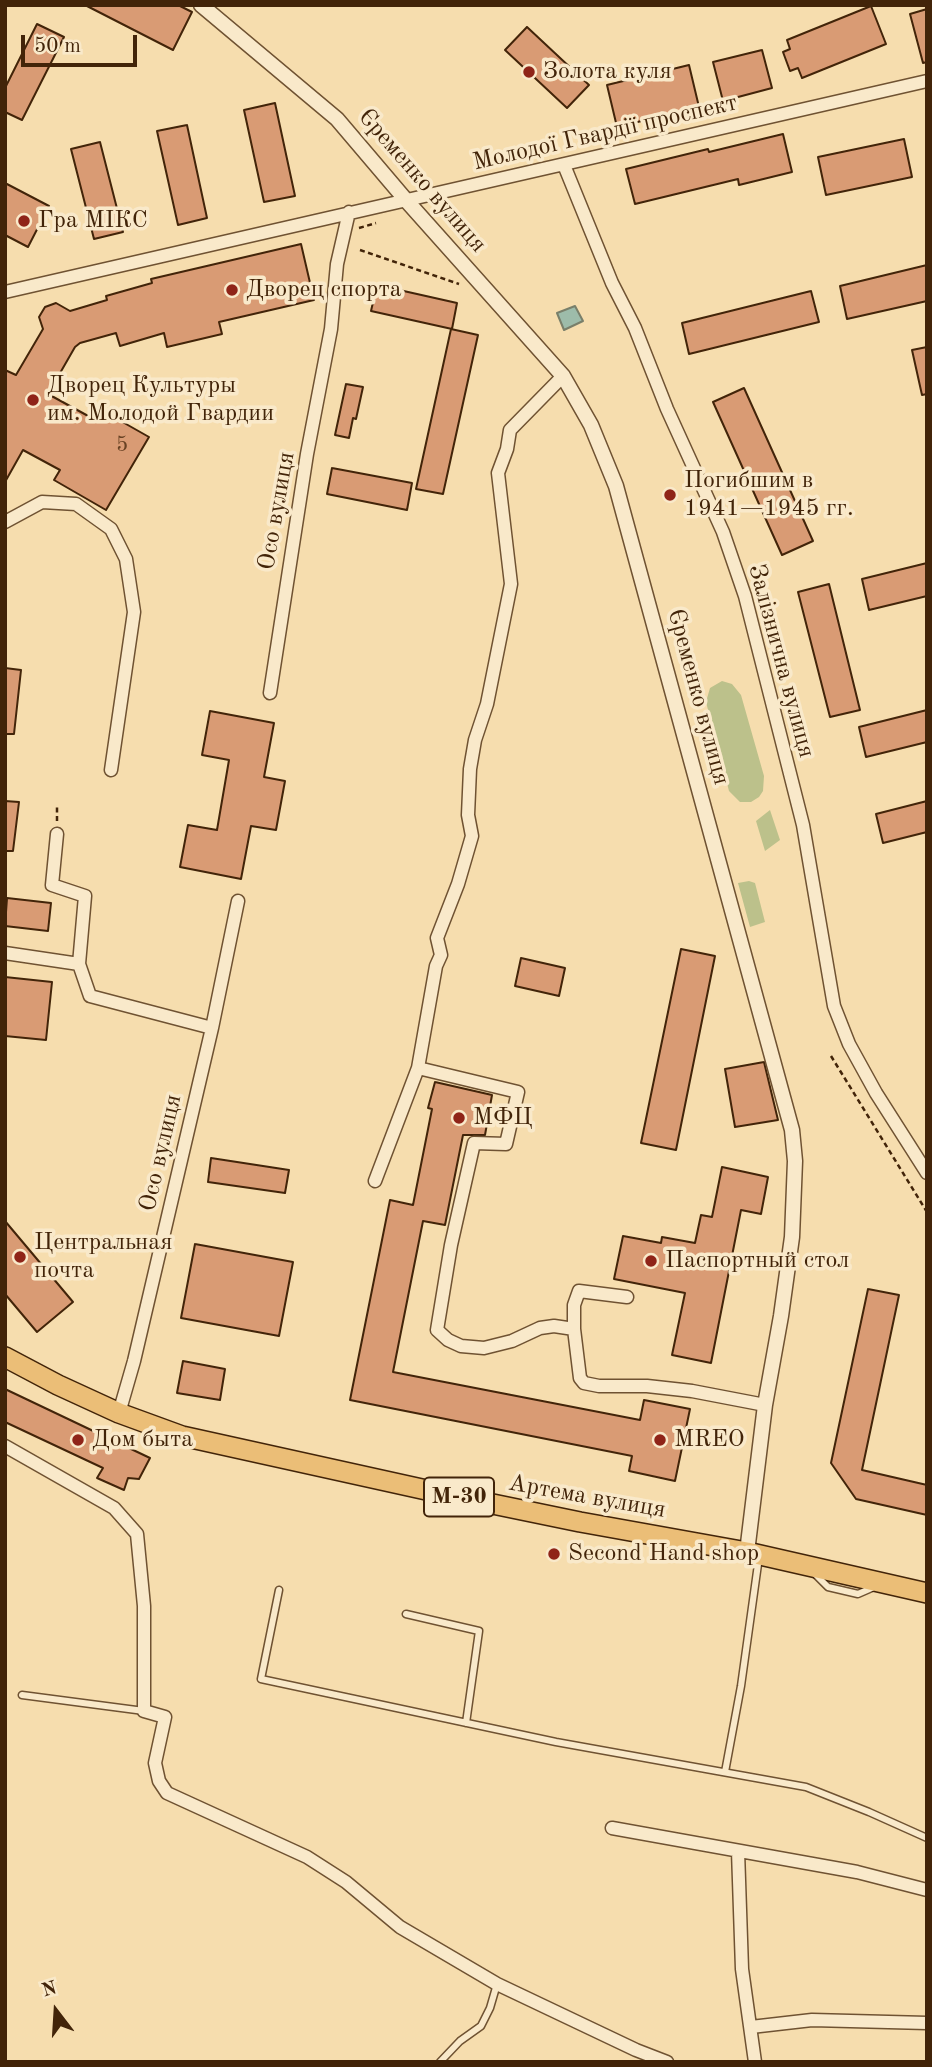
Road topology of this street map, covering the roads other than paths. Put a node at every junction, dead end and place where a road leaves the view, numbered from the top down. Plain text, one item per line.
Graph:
1 (201, 5) edge
2 (927, 81) edge
3 (564, 165) junction
4 (405, 199) junction
5 (349, 212) junction
6 (6, 288) edge
7 (564, 376) junction
8 (5, 522) edge
9 (270, 693) dead end
10 (111, 770) dead end
11 (57, 834) dead end
12 (237, 901) dead end
13 (5, 953) edge
14 (79, 964) junction
15 (212, 1028) junction
16 (418, 1068) junction
17 (927, 1172) edge
18 (375, 1181) dead end
19 (626, 1297) dead end
20 (574, 1329) junction
21 (5, 1357) edge
22 (765, 1405) junction
23 (119, 1413) junction
24 (5, 1446) edge
25 (753, 1553) junction
26 (279, 1590) dead end
27 (927, 1593) edge
28 (406, 1614) dead end
29 (22, 1695) dead end
30 (144, 1711) junction
31 (466, 1723) junction
32 (724, 1772) junction
33 (612, 1828) dead end
34 (927, 1838) edge
35 (738, 1851) junction
36 (927, 1889) edge
37 (497, 1984) junction
38 (927, 2023) edge
39 (751, 2027) junction
40 (440, 2062) edge
41 (667, 2062) edge
42 (755, 2062) edge

1 - 4 street, Єременко вулиця
2 - 3 street, Молодої Гвардії проспект
3 - 4 street, Молодої Гвардії проспект
3 - 17 street, Залізнична вулиця
4 - 5 street, Молодої Гвардії проспект
4 - 7 street, Єременко вулиця
5 - 6 street, Молодої Гвардії проспект
5 - 9 street, Осо вулиця
7 - 16 street
7 - 22 street, Єременко вулиця
8 - 10 street
11 - 14 street
12 - 15 street, Осо вулиця
13 - 14 street
14 - 15 street
15 - 23 street, Осо вулиця
16 - 18 street
16 - 20 street
19 - 20 street
20 - 22 street
21 - 23 highway, Артема вулиця / М-30
22 - 25 street, Єременко вулиця
23 - 25 highway, Артема вулиця / М-30
24 - 30 street
25 - 27 highway, Артема вулиця / М-30
25 - 32 lane
26 - 31 lane
28 - 31 lane
29 - 30 lane
30 - 37 street
31 - 32 lane
32 - 34 lane
33 - 35 street
35 - 36 street
35 - 39 street
37 - 40 lane
37 - 41 street
38 - 39 street
39 - 42 street

